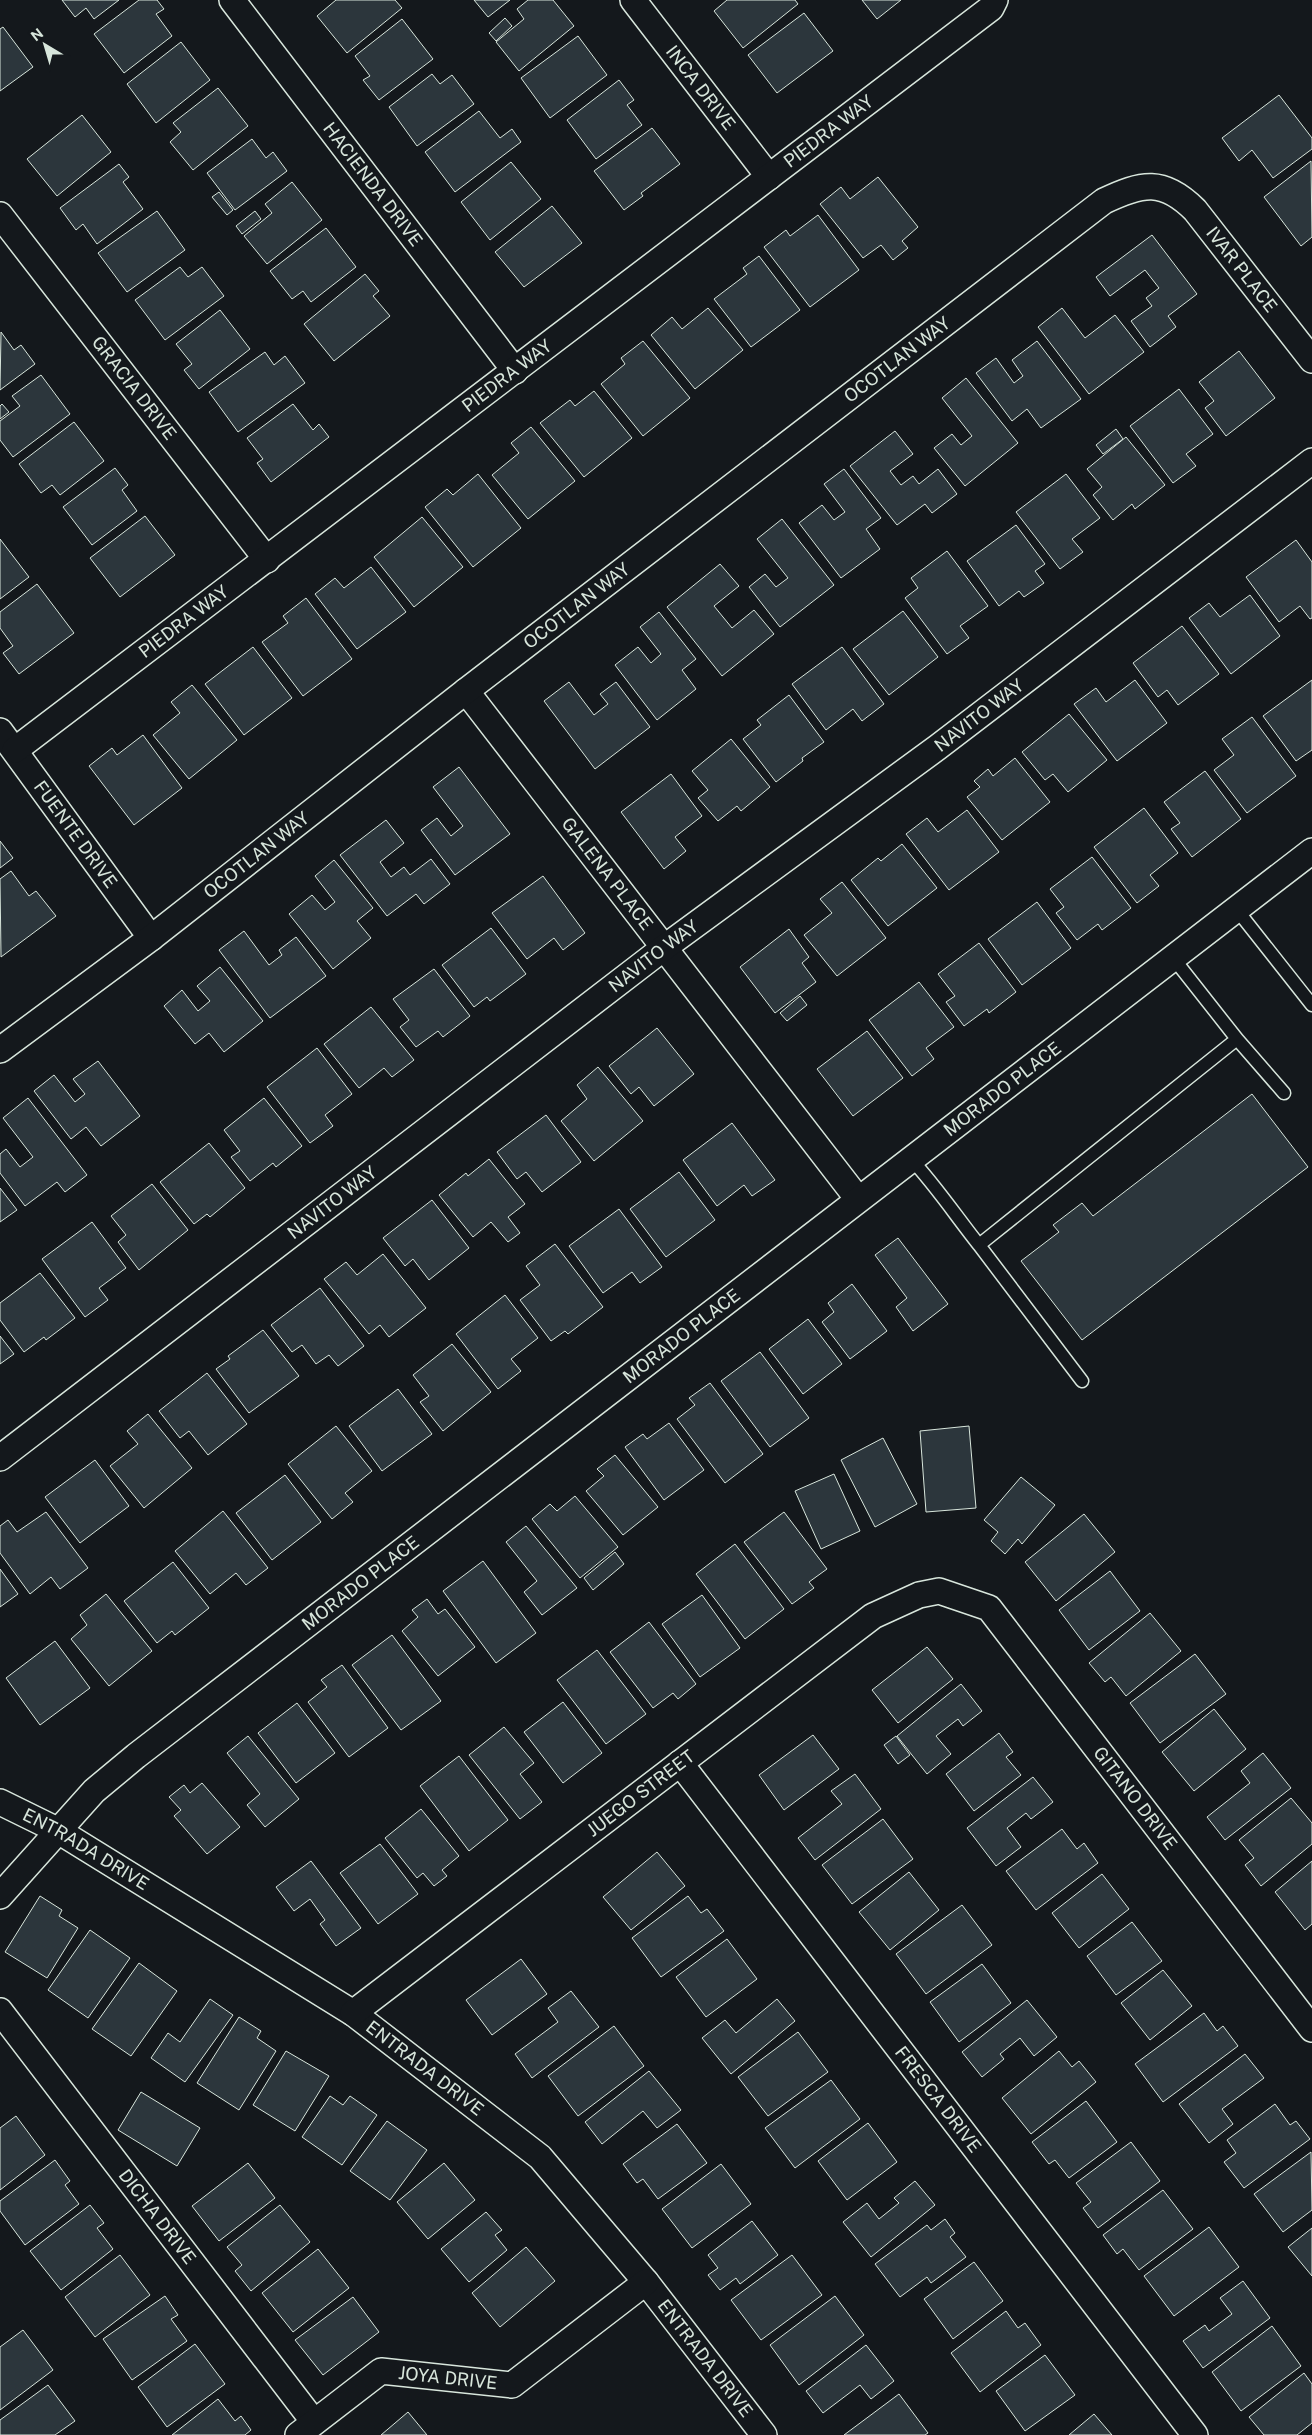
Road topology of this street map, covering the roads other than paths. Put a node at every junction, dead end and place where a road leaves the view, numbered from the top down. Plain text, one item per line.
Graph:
1 (232, 0) edge
2 (632, 0) edge
3 (995, 0) edge
4 (769, 177) junction
5 (1163, 188) joint
6 (0, 215) edge
7 (1312, 360) edge
8 (515, 371) junction
9 (1312, 461) edge
10 (267, 560) junction
11 (466, 691) junction
12 (0, 731) edge
13 (15, 750) junction
14 (1312, 851) edge
15 (1237, 910) junction
16 (151, 938) junction
17 (665, 947) junction
18 (1174, 959) junction
19 (1312, 1005) edge
20 (1237, 1039) junction
21 (0, 1050) edge
22 (1284, 1093) dead end
23 (911, 1158) junction
24 (858, 1199) junction
25 (979, 1245) junction
26 (1082, 1381) dead end
27 (0, 1458) edge
28 (940, 1591) joint
29 (680, 1764) junction
30 (0, 1802) edge
31 (57, 1830) junction
32 (0, 1896) edge
33 (353, 2013) junction
34 (2, 2019) edge
35 (1312, 2029) edge
36 (646, 2282) junction
37 (306, 2429) edge
38 (764, 2435) edge
39 (1195, 2435) edge

1 - 8 street, HACIENDA DRIVE
2 - 4 street, INCA DRIVE
3 - 4 street, PIEDRA WAY
4 - 8 street, PIEDRA WAY
5 - 7 street, IVAR PLACE
5 - 11 street, OCOTLAN WAY
6 - 10 street, GRACIA DRIVE
8 - 10 street, PIEDRA WAY
9 - 17 street, NAVITO WAY
10 - 13 street, PIEDRA WAY
11 - 16 street, OCOTLAN WAY
11 - 17 street, GALENA PLACE
12 - 13 street, FUENTE DRIVE
13 - 16 street, FUENTE DRIVE
14 - 15 street, MORADO PLACE
15 - 18 street, MORADO PLACE
15 - 19 lane
16 - 21 street, OCOTLAN WAY
17 - 24 street, GALENA PLACE
17 - 27 street, NAVITO WAY
18 - 20 lane
18 - 23 street, MORADO PLACE
20 - 22 lane
20 - 25 lane
23 - 24 street, MORADO PLACE
23 - 25 lane
24 - 31 street, MORADO PLACE
25 - 26 lane
28 - 29 street, JUEGO STREET
28 - 35 street, GITANO DRIVE
29 - 33 street, JUEGO STREET
29 - 39 street, FRESCA DRIVE
30 - 31 street, ENTRADA DRIVE
31 - 32 street
31 - 33 street, ENTRADA DRIVE
33 - 36 street, ENTRADA DRIVE
34 - 37 street, DICHA DRIVE
36 - 37 street, JOYA DRIVE
36 - 38 street, ENTRADA DRIVE

